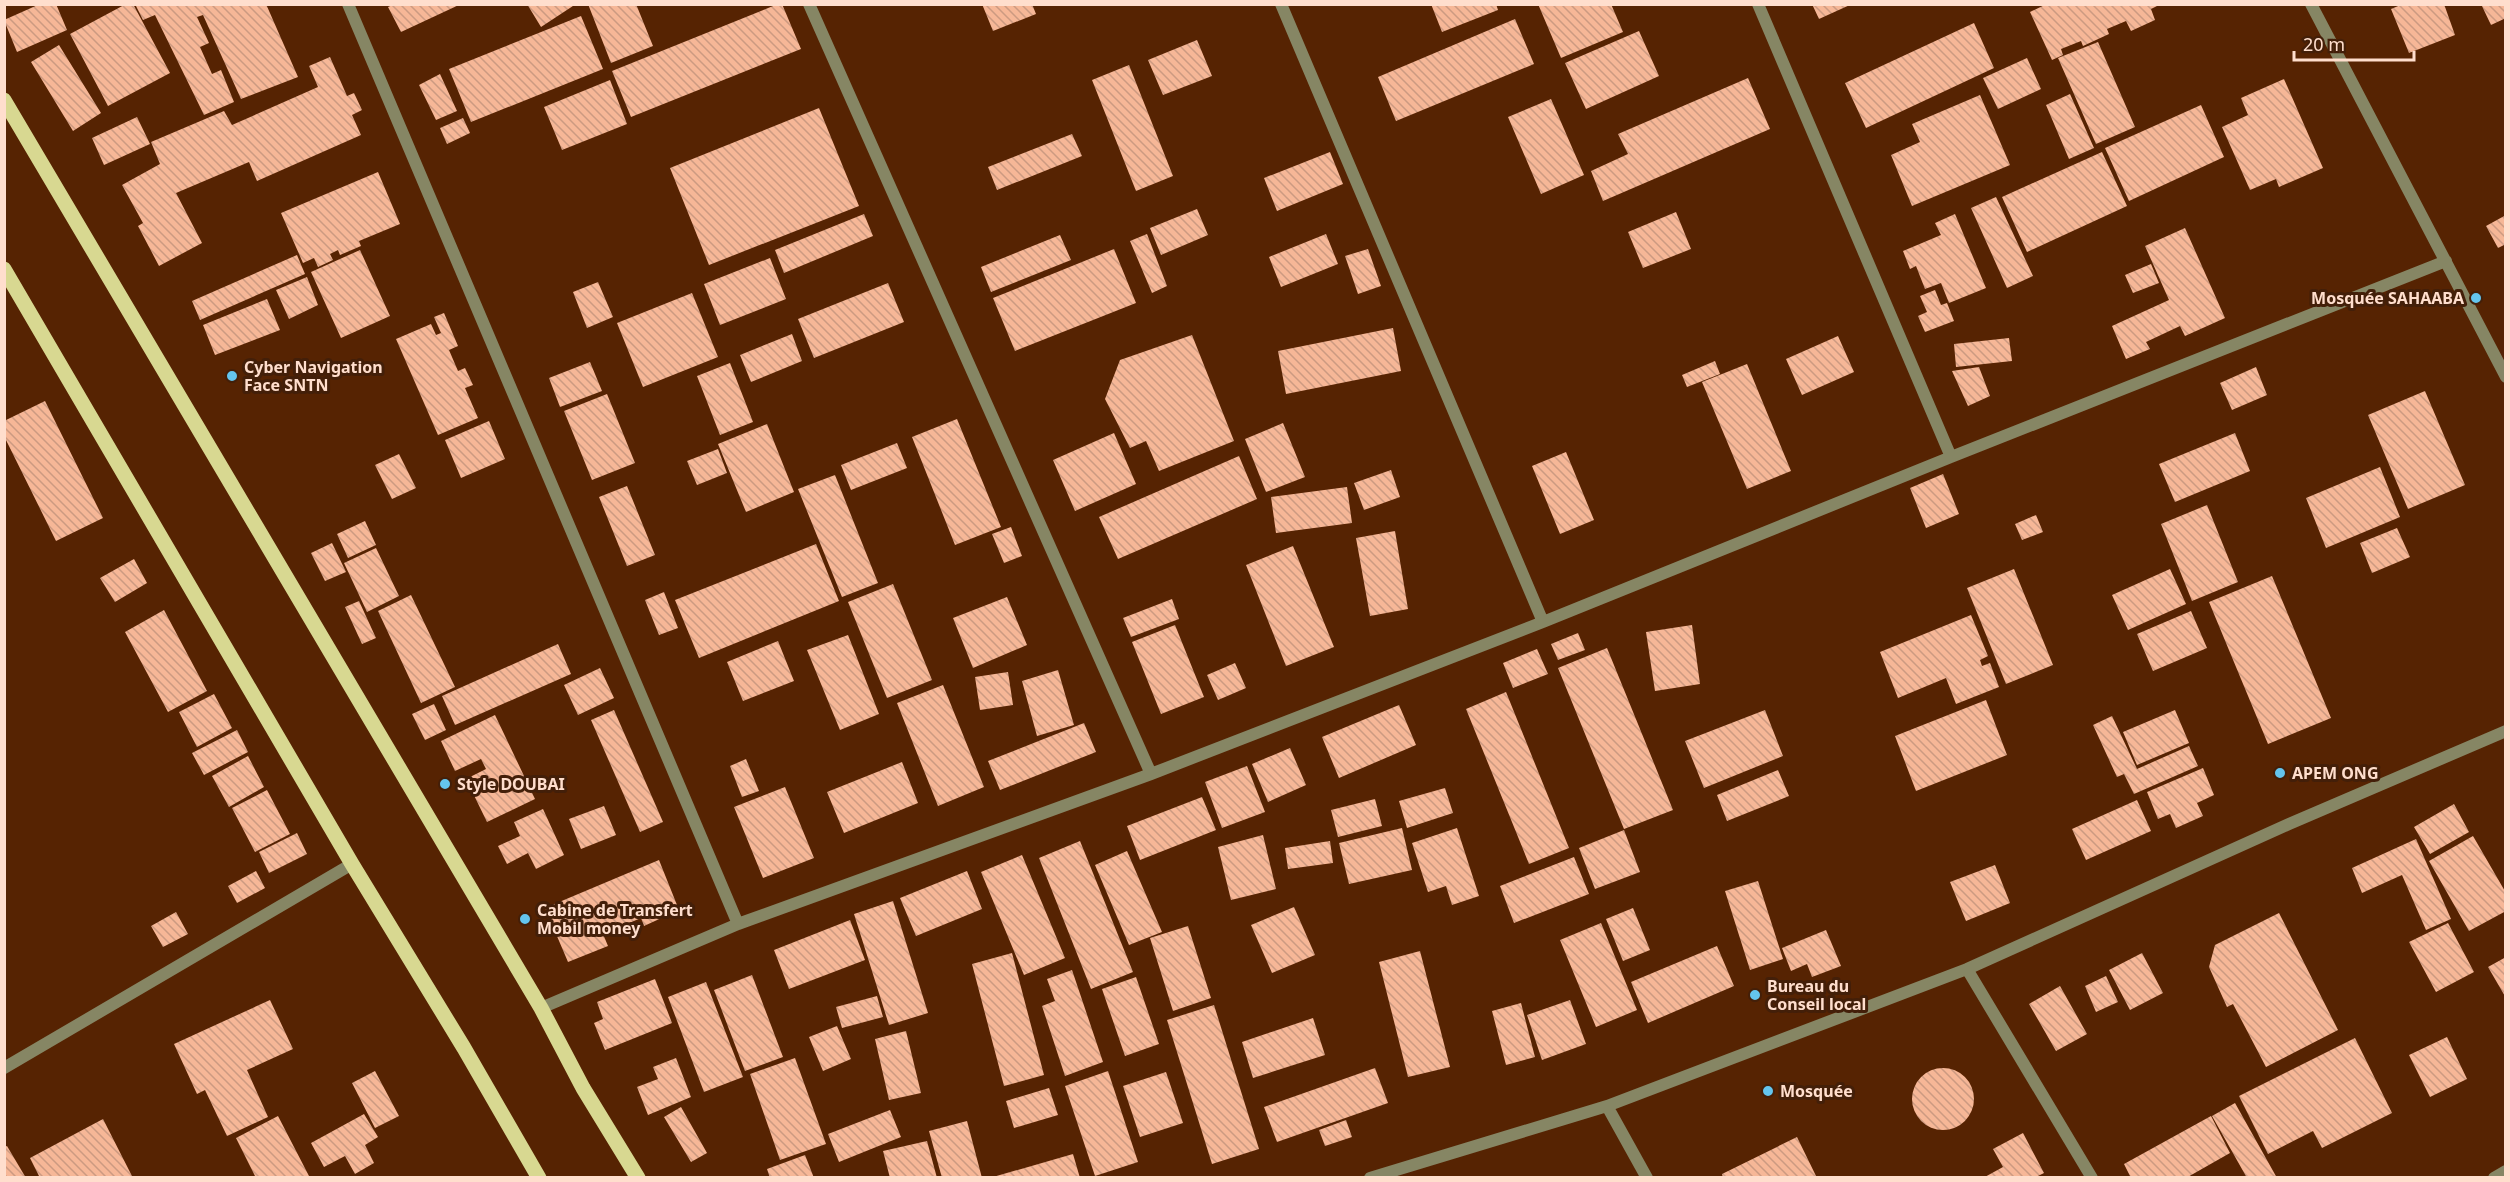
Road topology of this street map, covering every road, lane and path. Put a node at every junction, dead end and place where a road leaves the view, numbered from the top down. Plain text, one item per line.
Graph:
1 (348, 4) edge
2 (810, 4) edge
3 (1281, 4) edge
4 (1758, 4) edge
5 (2311, 4) edge
6 (4, 100) edge
7 (2446, 261) junction
8 (4, 269) edge
9 (2505, 377) edge
10 (1951, 457) junction
11 (1543, 622) junction
12 (2505, 731) edge
13 (1151, 774) junction
14 (352, 864) junction
15 (738, 924) junction
16 (1967, 969) junction
17 (542, 1008) junction
18 (4, 1068) edge
19 (1607, 1106) junction
20 (2505, 1171) edge
21 (539, 1178) edge
22 (638, 1178) edge
23 (1370, 1178) edge
24 (1647, 1178) edge
25 (2092, 1178) edge
26 (2494, 1178) edge

1 - 15 street
2 - 13 street
3 - 11 street
4 - 10 street
5 - 7 street
6 - 17 main road
7 - 9 street
7 - 10 street
8 - 14 main road
10 - 11 street
11 - 13 street
12 - 16 street
13 - 15 street
14 - 18 street
14 - 21 main road
15 - 17 street
16 - 19 street
16 - 25 street
17 - 22 main road
19 - 23 street
19 - 24 street
20 - 26 street

